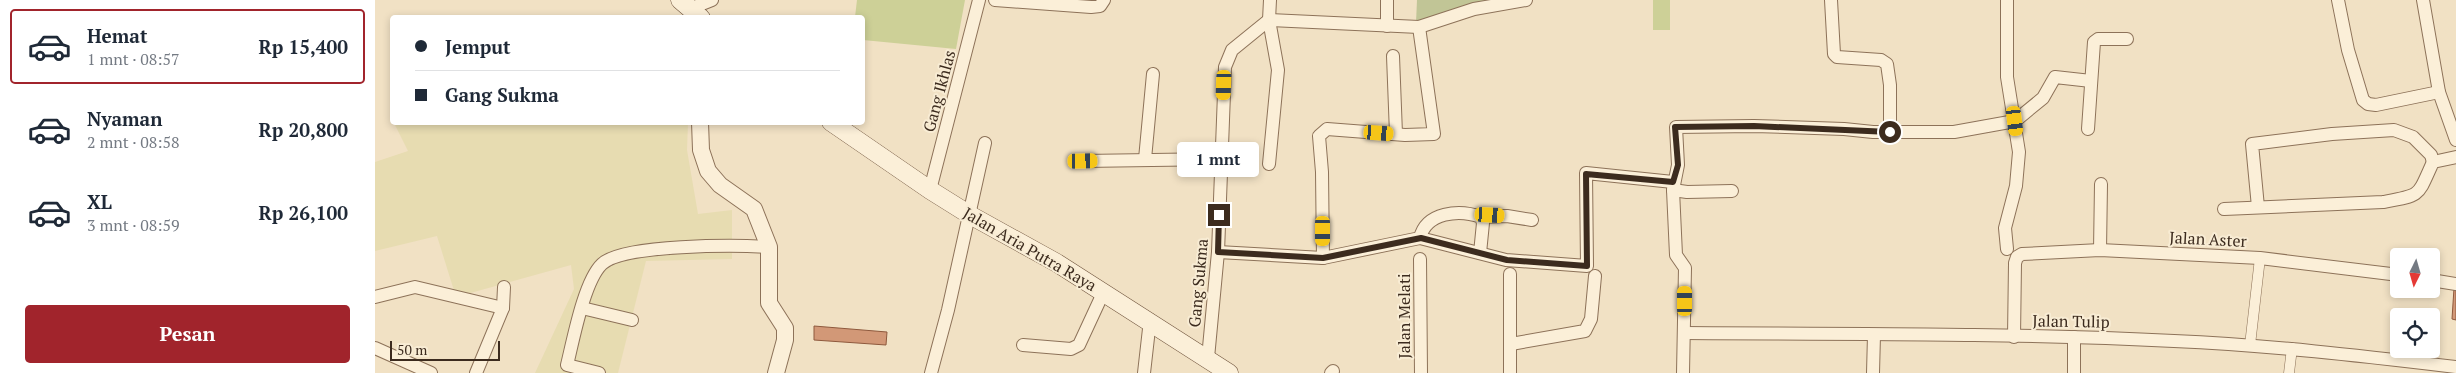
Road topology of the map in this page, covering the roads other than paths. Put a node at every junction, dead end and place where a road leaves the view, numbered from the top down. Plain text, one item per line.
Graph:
1 (712, 0) edge
2 (979, 0) edge
3 (995, 0) edge
4 (1104, 0) edge
5 (1270, 0) edge
6 (1387, 0) edge
7 (1526, 0) edge
8 (1831, 0) edge
9 (2007, 0) edge
10 (2338, 0) edge
11 (2423, 0) edge
12 (691, 9) edge
13 (1269, 20) junction
14 (1387, 26) junction
15 (1419, 27) junction
16 (2127, 39) dead end
17 (1393, 56) dead end
18 (1153, 74) dead end
19 (2091, 81) junction
20 (2439, 92) junction
21 (2015, 121) junction
22 (700, 125) edge
23 (835, 125) edge
24 (2088, 129) dead end
25 (1890, 132) junction
26 (1396, 134) junction
27 (2456, 140) edge
28 (985, 142) dead end
29 (2456, 157) edge
30 (1145, 159) junction
31 (1221, 159) junction
32 (1083, 161) dead end
33 (2433, 162) junction
34 (1269, 164) dead end
35 (2101, 184) dead end
36 (1673, 186) junction
37 (930, 190) junction
38 (1732, 191) dead end
39 (2257, 207) junction
40 (2223, 209) dead end
41 (970, 215) junction
42 (1481, 216) junction
43 (1532, 220) dead end
44 (1421, 238) junction
45 (769, 247) junction
46 (2099, 250) junction
47 (1218, 252) junction
48 (1480, 253) junction
49 (2012, 253) junction
50 (1323, 258) junction
51 (2260, 258) junction
52 (1420, 259) dead end
53 (1510, 274) dead end
54 (2390, 274) edge
55 (1595, 276) dead end
56 (2440, 281) edge
57 (2456, 284) edge
58 (504, 287) dead end
59 (1104, 291) junction
60 (375, 297) edge
61 (503, 308) junction
62 (582, 308) junction
63 (632, 320) dead end
64 (1150, 320) junction
65 (1685, 333) junction
66 (1874, 335) junction
67 (2014, 337) junction
68 (2075, 337) junction
69 (1511, 344) junction
70 (1023, 345) dead end
71 (2250, 345) junction
72 (375, 348) edge
73 (2292, 348) junction
74 (1208, 358) junction
75 (2456, 367) edge
76 (431, 373) edge
77 (477, 373) edge
78 (599, 373) edge
79 (776, 373) edge
80 (931, 373) edge
81 (1145, 373) edge
82 (1229, 373) edge
83 (1421, 373) edge
84 (1510, 373) edge
85 (1683, 373) edge
86 (1873, 373) edge
87 (2074, 373) edge
88 (2289, 373) edge

1 - 12 street
2 - 37 street, Gang Ikhlas
3 - 4 street
5 - 13 street
6 - 14 street
7 - 15 street
8 - 25 street
9 - 21 street
10 - 20 street
11 - 20 street
13 - 14 street
13 - 31 street, Gang Sukma
13 - 34 street
14 - 15 street
15 - 26 street
16 - 19 street
17 - 26 street
18 - 30 street
19 - 21 street
19 - 24 street
20 - 27 street
21 - 25 street
21 - 49 street
22 - 45 street
23 - 37 main road, Jalan Aria Putra Raya
25 - 36 street
26 - 50 street
28 - 41 street
29 - 33 street
30 - 31 street
30 - 32 street
31 - 47 street, Gang Sukma
33 - 39 street
33 - 39 street
35 - 46 street
36 - 38 street
36 - 48 street
36 - 65 street
37 - 41 main road, Jalan Aria Putra Raya
39 - 40 street
41 - 59 main road, Jalan Aria Putra Raya
41 - 80 street
42 - 43 street
42 - 44 street
42 - 48 street
44 - 48 street
44 - 50 street
45 - 62 street
45 - 79 street
46 - 49 street, Jalan Aster
46 - 51 street, Jalan Aster
47 - 50 street
47 - 74 street, Gang Sukma
49 - 67 street
51 - 54 street, Jalan Aster
51 - 71 street
52 - 83 street, Jalan Melati
53 - 69 street
55 - 69 street
56 - 57 street
58 - 61 street
59 - 64 main road, Jalan Aria Putra Raya
59 - 70 street
60 - 61 street
61 - 77 street
62 - 63 street
62 - 78 street
64 - 74 main road, Jalan Aria Putra Raya
64 - 81 street
65 - 66 street, Jalan Tulip
65 - 85 street
66 - 67 street, Jalan Tulip
66 - 86 street
67 - 68 street, Jalan Tulip
68 - 71 street, Jalan Tulip
68 - 87 street
69 - 84 street
71 - 73 street, Jalan Tulip
72 - 76 street
73 - 75 street, Jalan Tulip
73 - 88 street
74 - 82 main road, Jalan Aria Putra Raya

